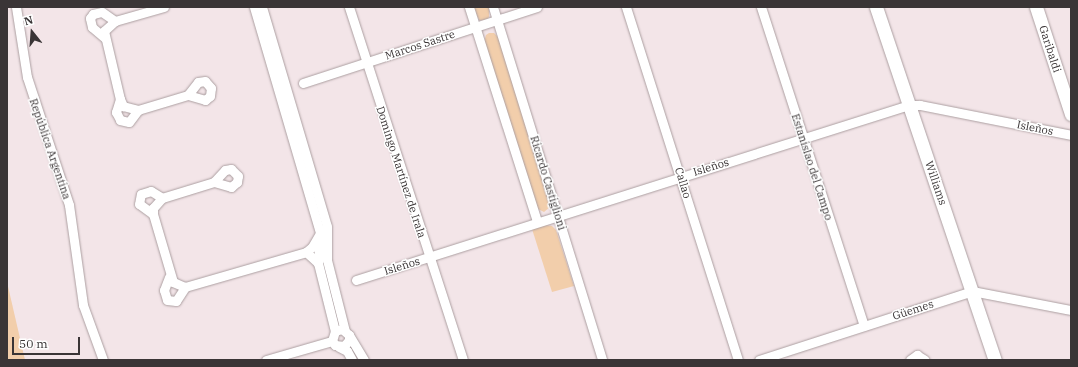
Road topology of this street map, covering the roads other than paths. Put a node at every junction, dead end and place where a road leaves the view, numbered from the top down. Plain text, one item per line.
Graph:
1 (16, 7) edge
2 (164, 7) edge
3 (254, 7) edge
4 (262, 7) edge
5 (349, 7) edge
6 (468, 7) edge
7 (493, 7) edge
8 (537, 7) edge
9 (626, 7) edge
10 (761, 7) edge
11 (876, 7) edge
12 (1036, 7) edge
13 (497, 20) junction
14 (115, 21) junction
15 (475, 27) junction
16 (105, 38) junction
17 (366, 62) junction
18 (303, 82) dead end
19 (188, 95) dead end
20 (120, 99) junction
21 (909, 105) junction
22 (138, 110) junction
23 (1071, 114) edge
24 (1071, 135) edge
25 (803, 138) junction
26 (681, 176) junction
27 (214, 182) dead end
28 (162, 198) junction
29 (153, 214) junction
30 (557, 215) junction
31 (537, 222) junction
32 (320, 232) junction
33 (306, 252) junction
34 (429, 258) junction
35 (318, 263) junction
36 (169, 277) junction
37 (356, 280) dead end
38 (185, 287) junction
39 (972, 291) junction
40 (1071, 310) edge
41 (864, 326) junction
42 (335, 331) junction
43 (347, 333) junction
44 (332, 341) junction
45 (340, 347) junction
46 (102, 360) edge
47 (266, 360) edge
48 (352, 360) edge
49 (364, 360) edge
50 (463, 360) edge
51 (602, 360) edge
52 (738, 360) edge
53 (759, 360) edge
54 (910, 360) edge
55 (925, 360) edge
56 (995, 360) edge

1 - 46 street, República Argentina
2 - 14 street
3 - 32 street
4 - 43 street
5 - 17 street, Domingo Martínez de Irala
6 - 15 street, Ricardo Castiglioni
7 - 13 street, Ricardo Castiglioni
8 - 13 street, Marcos Sastre
9 - 26 street, Callao
10 - 25 street, Estanislao del Campo
11 - 21 street, Williams
12 - 23 street, Garibaldi
13 - 15 street, Marcos Sastre
13 - 30 street, Ricardo Castiglioni
14 - 16 street
14 - 16 street
15 - 17 street, Marcos Sastre
15 - 31 street, Ricardo Castiglioni
16 - 20 street
17 - 18 street, Marcos Sastre
17 - 34 street, Domingo Martínez de Irala
19 - 22 street
20 - 22 street
20 - 22 street
21 - 24 street, Isleños
21 - 25 street, Isleños
21 - 39 street, Williams
25 - 26 street, Isleños
25 - 41 street, Estanislao del Campo
26 - 30 street, Isleños
26 - 52 street, Callao
27 - 28 street
28 - 29 street
28 - 29 street
29 - 36 street
30 - 31 street, Isleños
30 - 51 street, Ricardo Castiglioni
31 - 34 street, Isleños
32 - 33 street
32 - 35 street
33 - 35 street
33 - 38 street
34 - 37 street, Isleños
34 - 50 street, Domingo Martínez de Irala
35 - 42 street
36 - 38 street
36 - 38 street
39 - 40 street, Güemes
39 - 41 street, Güemes
39 - 56 street, Williams
41 - 53 street, Güemes
42 - 43 street
42 - 44 street
43 - 45 street
43 - 49 street
44 - 45 street
44 - 47 street
45 - 48 street
54 - 55 street

